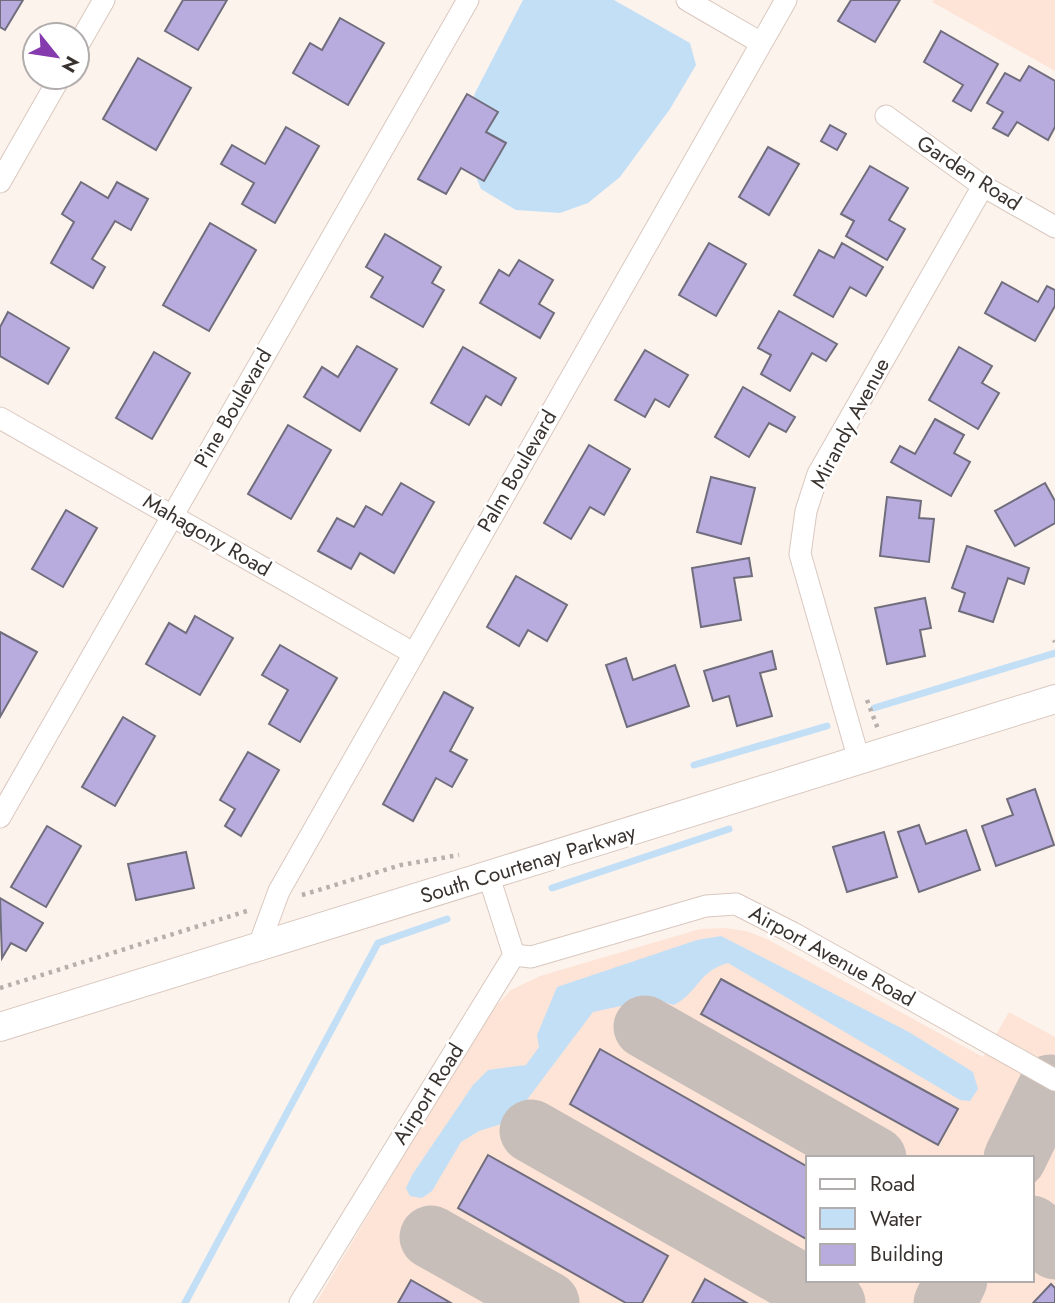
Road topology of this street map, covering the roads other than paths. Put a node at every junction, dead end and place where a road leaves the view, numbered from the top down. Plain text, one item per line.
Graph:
1 (104, 0) edge
2 (468, 0) edge
3 (687, 0) edge
4 (786, 0) edge
5 (91, 23) edge
6 (761, 43) junction
7 (52, 91) edge
8 (886, 116) dead end
9 (0, 182) edge
10 (983, 186) junction
11 (1055, 227) edge
12 (0, 418) edge
13 (171, 515) junction
14 (413, 653) junction
15 (1055, 699) edge
16 (859, 760) junction
17 (0, 817) edge
18 (489, 877) junction
19 (258, 948) junction
20 (514, 955) junction
21 (0, 1027) edge
22 (1055, 1080) edge
23 (300, 1303) edge

1 - 5 street
2 - 13 street, Pine Boulevard
3 - 6 street
4 - 6 street, Palm Boulevard
6 - 14 street, Palm Boulevard
7 - 9 street
8 - 10 street, Garden Road
10 - 11 street, Garden Road
10 - 16 street, Mirandy Avenue
12 - 13 street, Mahagony Road
13 - 14 street, Mahagony Road
13 - 17 street, Pine Boulevard
14 - 19 street, Palm Boulevard
15 - 16 main road, South Courtenay Parkway
16 - 18 main road, South Courtenay Parkway
18 - 19 main road, South Courtenay Parkway
18 - 20 street
19 - 21 main road, South Courtenay Parkway
20 - 22 street, Airport Avenue Road
20 - 23 street, Airport Road

